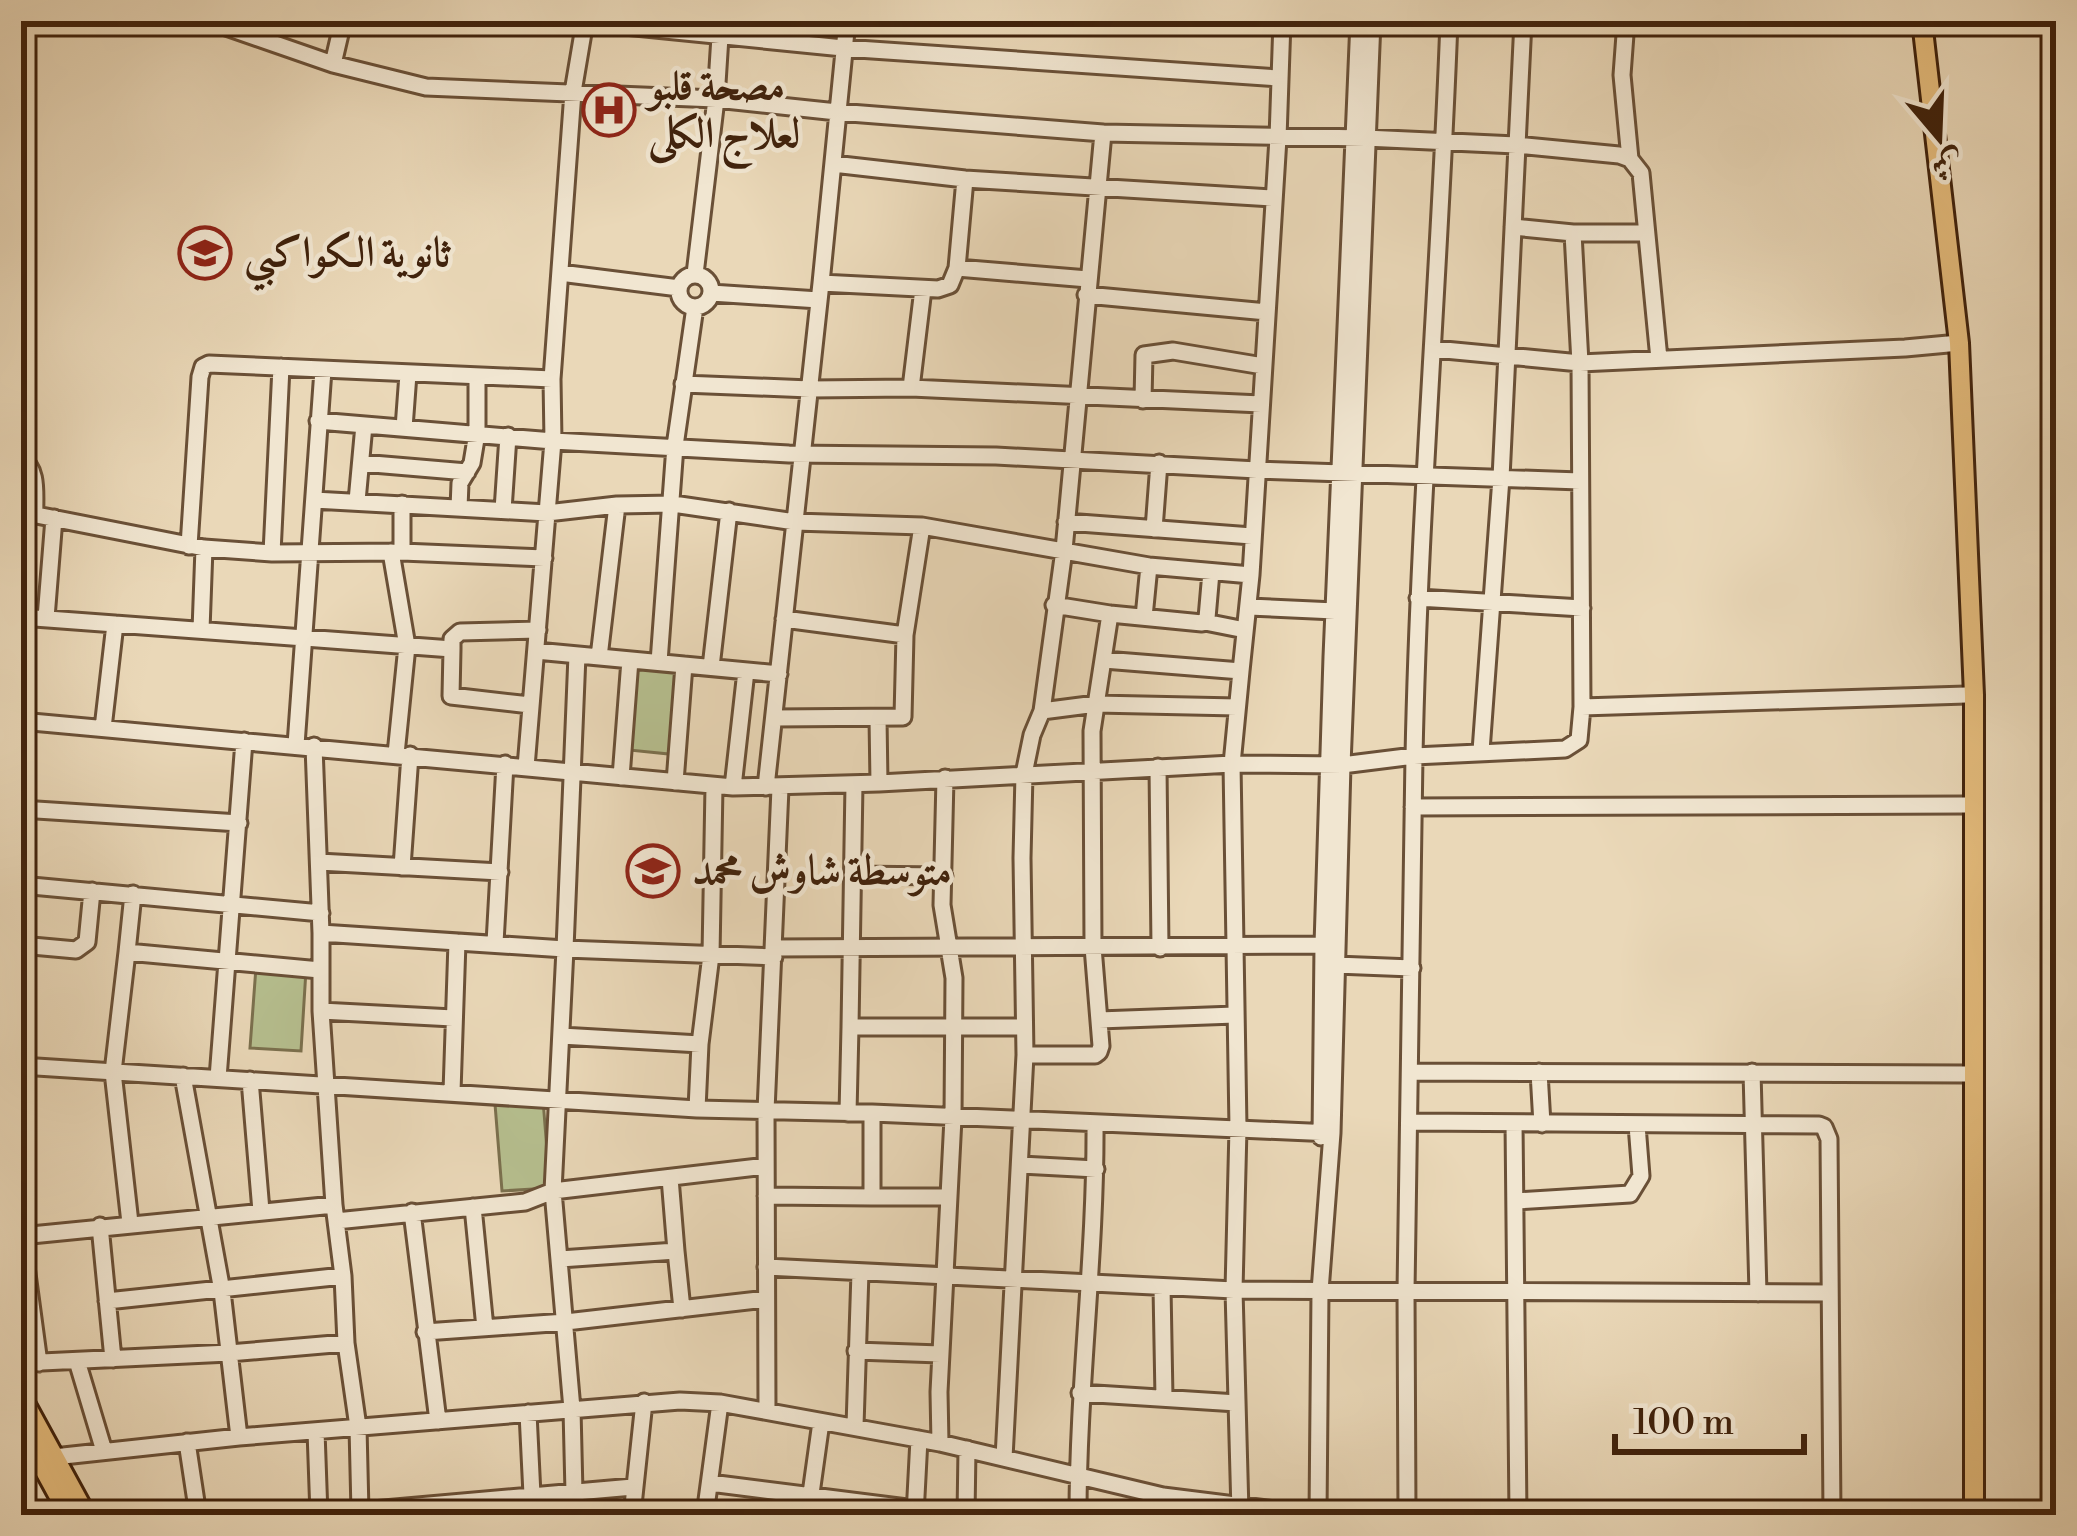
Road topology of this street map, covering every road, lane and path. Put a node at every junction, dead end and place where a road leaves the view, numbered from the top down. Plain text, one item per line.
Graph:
1 (208, 21) edge
2 (344, 21) edge
3 (847, 21) edge
4 (1282, 21) edge
5 (1359, 21) edge
6 (1372, 21) edge
7 (1449, 21) edge
8 (1523, 21) edge
9 (1626, 21) edge
10 (1918, 21) edge
11 (585, 22) edge
12 (720, 29) edge
13 (844, 48) junction
14 (333, 64) junction
15 (1278, 78) junction
16 (573, 92) junction
17 (716, 99) junction
18 (836, 112) junction
19 (1103, 133) junction
20 (1277, 138) junction
21 (1360, 138) junction
22 (1445, 142) junction
23 (1516, 145) junction
24 (1630, 159) junction
25 (833, 164) junction
26 (965, 179) junction
27 (1096, 188) junction
28 (1274, 198) junction
29 (1513, 227) junction
30 (1573, 233) junction
31 (1645, 233) junction
32 (957, 268) junction
33 (560, 273) junction
34 (695, 274) junction
35 (1087, 287) junction
36 (680, 288) junction
37 (922, 289) junction
38 (820, 292) junction
39 (711, 293) junction
40 (695, 307) junction
41 (1267, 312) junction
42 (1955, 344) junction
43 (1434, 349) junction
44 (1506, 357) junction
45 (1659, 359) junction
46 (1580, 363) junction
47 (1263, 366) junction
48 (281, 368) junction
49 (323, 370) junction
50 (408, 374) junction
51 (477, 377) junction
52 (552, 379) junction
53 (683, 384) junction
54 (911, 388) junction
55 (810, 389) junction
56 (1077, 398) junction
57 (1143, 400) junction
58 (1261, 404) junction
59 (318, 422) junction
60 (364, 425) junction
61 (404, 428) junction
62 (477, 433) junction
63 (508, 436) junction
64 (554, 441) junction
65 (675, 446) junction
66 (803, 454) junction
67 (21, 459) edge
68 (1070, 461) junction
69 (362, 463) junction
70 (1159, 463) junction
71 (1257, 470) junction
72 (1347, 471) junction
73 (466, 472) junction
74 (1427, 475) junction
75 (1501, 478) junction
76 (1580, 481) junction
77 (314, 500) junction
78 (357, 501) junction
79 (402, 504) junction
80 (673, 504) junction
81 (616, 505) junction
82 (459, 508) junction
83 (502, 510) junction
84 (728, 511) junction
85 (28, 513) edge
86 (547, 513) junction
87 (54, 518) junction
88 (795, 522) junction
89 (1066, 522) junction
90 (922, 526) junction
91 (1128, 528) junction
92 (1154, 529) junction
93 (1252, 536) junction
94 (197, 547) junction
95 (1064, 550) junction
96 (397, 551) junction
97 (272, 553) junction
98 (310, 554) junction
99 (544, 558) junction
100 (1126, 562) junction
101 (1149, 566) junction
102 (1211, 572) junction
103 (1251, 575) junction
104 (1418, 598) junction
105 (1054, 605) junction
106 (1491, 605) junction
107 (1249, 607) junction
108 (1582, 608) junction
109 (1335, 611) junction
110 (1110, 614) junction
111 (21, 616) edge
112 (1144, 617) junction
113 (46, 618) junction
114 (784, 619) junction
115 (1205, 622) junction
116 (115, 623) junction
117 (201, 630) junction
118 (538, 630) junction
119 (1245, 630) junction
120 (904, 635) junction
121 (305, 638) junction
122 (407, 646) junction
123 (452, 650) junction
124 (536, 651) junction
125 (577, 655) junction
126 (599, 657) junction
127 (630, 660) junction
128 (1104, 660) junction
129 (659, 662) junction
130 (684, 665) junction
131 (711, 667) junction
132 (746, 670) junction
133 (1241, 671) junction
134 (779, 674) junction
135 (1966, 695) junction
136 (1096, 704) junction
137 (530, 705) junction
138 (1238, 707) junction
139 (1582, 707) junction
140 (1042, 711) junction
141 (775, 718) junction
142 (878, 718) junction
143 (21, 721) edge
144 (103, 728) junction
145 (244, 741) junction
146 (296, 745) junction
147 (314, 746) junction
148 (1481, 751) junction
149 (403, 754) junction
150 (1414, 756) junction
151 (505, 764) junction
152 (1232, 764) junction
153 (1335, 765) junction
154 (526, 766) junction
155 (1158, 767) junction
156 (1092, 771) junction
157 (571, 772) junction
158 (1024, 774) junction
159 (621, 777) junction
160 (945, 778) junction
161 (675, 782) junction
162 (854, 784) junction
163 (879, 784) junction
164 (714, 785) junction
165 (733, 787) junction
166 (773, 788) junction
167 (1966, 805) junction
168 (1413, 807) junction
169 (21, 809) edge
170 (239, 823) junction
171 (319, 862) junction
172 (402, 867) junction
173 (500, 872) junction
174 (852, 875) junction
175 (944, 876) junction
176 (21, 885) edge
177 (92, 891) junction
178 (133, 894) junction
179 (232, 903) junction
180 (321, 913) junction
181 (321, 933) junction
182 (457, 941) junction
183 (495, 944) junction
184 (21, 945) edge
185 (1323, 945) junction
186 (951, 946) junction
187 (1025, 946) junction
188 (1234, 946) junction
189 (1093, 947) junction
190 (851, 948) junction
191 (1160, 948) junction
192 (565, 949) junction
193 (127, 952) junction
194 (774, 952) junction
195 (711, 955) junction
196 (226, 959) junction
197 (1336, 965) junction
198 (1412, 968) junction
199 (320, 970) junction
200 (321, 1011) junction
201 (1234, 1015) junction
202 (453, 1018) junction
203 (1099, 1020) junction
204 (953, 1026) junction
205 (850, 1027) junction
206 (1024, 1027) junction
207 (561, 1036) junction
208 (700, 1044) junction
209 (1025, 1055) junction
210 (21, 1066) edge
211 (113, 1072) junction
212 (1410, 1072) junction
213 (1539, 1072) junction
214 (1752, 1072) junction
215 (1965, 1074) junction
216 (182, 1076) junction
217 (218, 1078) junction
218 (250, 1080) junction
219 (326, 1086) junction
220 (452, 1092) junction
221 (556, 1098) junction
222 (697, 1109) junction
223 (766, 1111) junction
224 (848, 1113) junction
225 (872, 1113) junction
226 (953, 1118) junction
227 (1022, 1120) junction
228 (1409, 1122) junction
229 (1096, 1123) junction
230 (1514, 1123) junction
231 (1542, 1124) junction
232 (1637, 1125) junction
233 (1753, 1126) junction
234 (1238, 1128) junction
235 (1326, 1132) junction
236 (1021, 1165) junction
237 (766, 1166) junction
238 (1096, 1169) junction
239 (670, 1178) junction
240 (553, 1191) junction
241 (766, 1196) junction
242 (872, 1196) junction
243 (949, 1198) junction
244 (1516, 1201) junction
245 (473, 1207) junction
246 (261, 1211) junction
247 (412, 1212) junction
248 (335, 1213) junction
249 (209, 1215) junction
250 (130, 1223) junction
251 (100, 1226) junction
252 (22, 1233) edge
253 (676, 1251) junction
254 (560, 1259) junction
255 (766, 1267) junction
256 (860, 1272) junction
257 (945, 1275) junction
258 (343, 1276) junction
259 (1014, 1278) junction
260 (1088, 1283) junction
261 (1162, 1287) junction
262 (1234, 1290) junction
263 (222, 1291) junction
264 (1320, 1291) junction
265 (1406, 1291) junction
266 (1517, 1291) junction
267 (1758, 1293) junction
268 (1830, 1293) junction
269 (766, 1299) junction
270 (107, 1301) junction
271 (682, 1309) junction
272 (566, 1322) junction
273 (484, 1328) junction
274 (425, 1332) junction
275 (346, 1343) junction
276 (856, 1351) junction
277 (229, 1353) junction
278 (940, 1354) junction
279 (112, 1359) junction
280 (77, 1361) junction
281 (30, 1363) edge
282 (1080, 1393) junction
283 (21, 1396) edge
284 (1164, 1398) junction
285 (644, 1402) junction
286 (721, 1402) junction
287 (1237, 1403) junction
288 (572, 1409) junction
289 (767, 1410) junction
290 (528, 1413) junction
291 (438, 1421) junction
292 (820, 1422) junction
293 (855, 1426) junction
294 (21, 1427) edge
295 (358, 1427) junction
296 (316, 1431) junction
297 (239, 1437) junction
298 (919, 1439) junction
299 (187, 1442) junction
300 (940, 1443) junction
301 (968, 1449) junction
302 (104, 1451) junction
303 (1004, 1458) junction
304 (48, 1461) junction
305 (1078, 1477) junction
306 (710, 1483) junction
307 (633, 1487) junction
308 (574, 1493) junction
309 (532, 1495) junction
310 (1163, 1496) junction
311 (809, 1506) edge
312 (1240, 1511) edge
313 (360, 1512) edge
314 (915, 1512) edge
315 (69, 1515) edge
316 (86, 1515) edge
317 (198, 1515) edge
318 (318, 1515) edge
319 (632, 1515) edge
320 (705, 1515) edge
321 (966, 1515) edge
322 (1078, 1515) edge
323 (1163, 1515) edge
324 (1316, 1515) edge
325 (1407, 1515) edge
326 (1518, 1515) edge
327 (1832, 1515) edge
328 (1965, 1515) edge
329 (1974, 1515) edge

1 - 14 street
2 - 14 street
3 - 13 street
4 - 15 street
5 - 21 street
6 - 21 street
7 - 22 street
8 - 23 street
9 - 24 street
10 - 42 main road
11 - 12 street
11 - 16 street
12 - 13 street
12 - 17 street
13 - 15 street
13 - 18 street
14 - 16 street
15 - 20 street
16 - 17 street
16 - 33 street
17 - 18 street
17 - 34 street
18 - 19 street
18 - 25 street
19 - 20 street
19 - 27 street
20 - 21 street
20 - 28 street
21 - 22 street
21 - 72 street
22 - 23 street
22 - 43 street
23 - 24 street
23 - 29 street
24 - 31 street
25 - 26 street
25 - 38 street
26 - 27 street
26 - 32 street
27 - 28 street
27 - 35 street
28 - 41 street
29 - 30 street
29 - 44 street
30 - 31 street
30 - 46 street
31 - 45 street
32 - 35 street
32 - 37 street
33 - 36 street
33 - 52 street
34 - 36 street
34 - 39 street
35 - 41 street
35 - 56 street
36 - 40 street
37 - 38 street
37 - 54 street
38 - 39 street
38 - 55 street
39 - 40 street
40 - 53 street
41 - 47 street
42 - 45 street
42 - 135 main road
42 - 329 main road
43 - 44 street
43 - 74 street
44 - 46 street
44 - 75 street
45 - 46 street
46 - 76 street
47 - 57 street
47 - 58 street
48 - 49 street
48 - 94 street
48 - 97 street
49 - 50 street
49 - 59 street
50 - 51 street
50 - 61 street
51 - 52 street
51 - 62 street
52 - 64 street
53 - 55 street
53 - 65 street
54 - 55 street
54 - 56 street
55 - 66 street
56 - 57 street
56 - 68 street
57 - 58 street
58 - 71 street
59 - 60 street
59 - 77 street
60 - 61 street
60 - 69 street
61 - 62 street
62 - 63 street
62 - 73 street
63 - 64 street
63 - 83 street
64 - 65 street
64 - 86 street
65 - 66 street
65 - 80 street
66 - 68 street
66 - 88 street
67 - 85 street
68 - 70 street
68 - 89 street
69 - 73 street
69 - 78 street
70 - 71 street
70 - 92 street
71 - 72 street
71 - 93 street
72 - 74 street
72 - 109 street
72 - 153 street
73 - 82 street
74 - 75 street
74 - 104 street
75 - 76 street
75 - 106 street
76 - 108 street
77 - 78 street
77 - 98 street
78 - 79 street
79 - 82 street
79 - 96 street
80 - 81 street
80 - 84 street
80 - 129 street
81 - 86 street
81 - 126 street
82 - 83 street
83 - 86 street
84 - 88 street
84 - 131 street
85 - 87 street
86 - 99 street
87 - 94 street
87 - 113 street
88 - 90 street
88 - 114 street
89 - 91 street
89 - 95 street
90 - 95 street
90 - 120 street
91 - 92 street
91 - 100 street
92 - 93 street
93 - 103 street
94 - 97 street
94 - 117 street
95 - 100 street
95 - 105 street
96 - 98 street
96 - 99 street
96 - 122 street
97 - 98 street
98 - 121 street
99 - 118 street
100 - 101 street
101 - 102 street
101 - 112 street
102 - 103 street
102 - 115 street
103 - 107 street
104 - 106 street
104 - 150 street
105 - 110 street
105 - 140 street
106 - 108 street
106 - 148 street
107 - 109 street
107 - 119 street
108 - 139 street
109 - 153 street
110 - 112 street
110 - 128 street
111 - 113 street
112 - 115 street
113 - 116 street
114 - 120 street
114 - 134 street
115 - 119 street
116 - 117 street
116 - 144 street
117 - 121 street
118 - 123 street
118 - 124 street
119 - 133 street
120 - 142 street
121 - 122 street
121 - 146 street
122 - 123 street
122 - 149 street
123 - 137 street
124 - 125 street
124 - 137 street
125 - 126 street
125 - 157 street
126 - 127 street
127 - 129 street
127 - 159 street
128 - 133 street
128 - 136 street
129 - 130 street
130 - 131 street
130 - 161 street
131 - 132 street
132 - 134 street
132 - 165 street
133 - 138 street
134 - 141 street
135 - 139 street
135 - 167 main road
136 - 138 street
136 - 140 street
136 - 156 street
137 - 154 street
138 - 152 street
139 - 148 street
140 - 158 street
141 - 142 street
141 - 166 street
142 - 163 street
143 - 144 street
144 - 145 street
145 - 146 street
145 - 170 street
146 - 147 street
147 - 149 street
147 - 171 street
148 - 150 street
149 - 151 street
149 - 172 street
150 - 153 street
150 - 168 street
151 - 154 street
151 - 173 street
152 - 153 street
152 - 155 street
152 - 188 street
153 - 185 street
153 - 197 street
154 - 157 street
155 - 156 street
155 - 191 street
156 - 158 street
156 - 189 street
157 - 159 street
157 - 192 street
158 - 160 street
158 - 187 street
159 - 161 street
160 - 163 street
160 - 175 street
161 - 164 street
162 - 163 street
162 - 166 street
162 - 174 street
164 - 165 street
164 - 195 street
165 - 166 street
166 - 194 street
167 - 168 street
167 - 215 main road
168 - 198 street
169 - 170 street
170 - 179 street
171 - 172 street
171 - 180 street
172 - 173 street
173 - 183 street
174 - 175 street
174 - 190 street
175 - 186 street
176 - 177 street
177 - 178 street
177 - 184 street
178 - 179 street
178 - 193 street
179 - 180 street
179 - 196 street
180 - 181 street
181 - 182 street
181 - 199 street
182 - 183 street
182 - 202 street
183 - 192 street
185 - 188 street
185 - 235 street
186 - 187 street
186 - 190 street
186 - 204 street
187 - 189 street
187 - 206 street
188 - 191 street
188 - 201 street
189 - 191 street
189 - 203 street
190 - 194 street
190 - 205 street
192 - 195 street
192 - 207 street
193 - 196 street
193 - 211 street
194 - 195 street
194 - 223 street
195 - 208 street
196 - 199 street
196 - 217 street
197 - 198 street
197 - 235 street
198 - 212 street
199 - 200 street
200 - 202 street
200 - 219 street
201 - 203 street
201 - 234 street
202 - 220 street
203 - 209 street
204 - 205 street
204 - 206 street
204 - 226 street
205 - 224 street
206 - 209 street
207 - 208 street
207 - 221 street
208 - 222 street
209 - 227 street
210 - 211 street
211 - 216 street
211 - 250 street
212 - 213 street
212 - 228 street
213 - 214 street
213 - 231 street
214 - 215 street
214 - 233 street
215 - 328 main road
216 - 217 street
216 - 249 street
217 - 218 street
218 - 219 street
218 - 246 street
219 - 220 street
219 - 248 street
220 - 221 street
221 - 222 street
221 - 240 street
222 - 223 street
223 - 224 street
223 - 237 street
224 - 225 street
225 - 226 street
225 - 242 street
226 - 227 street
226 - 243 street
227 - 229 street
227 - 236 street
228 - 230 street
228 - 265 street
229 - 234 street
229 - 238 street
230 - 231 street
230 - 244 street
231 - 232 street
232 - 233 street
232 - 244 street
233 - 267 street
233 - 268 street
234 - 235 street
234 - 262 street
235 - 264 street
236 - 238 street
236 - 259 street
237 - 239 street
237 - 241 street
238 - 260 street
239 - 240 street
239 - 253 street
240 - 245 street
240 - 254 street
241 - 242 street
241 - 255 street
242 - 243 street
243 - 257 street
244 - 266 street
245 - 247 street
245 - 273 street
246 - 248 street
246 - 249 street
247 - 248 street
247 - 274 street
248 - 258 street
249 - 250 street
249 - 263 street
250 - 251 street
251 - 252 street
251 - 270 street
252 - 281 street
253 - 254 street
253 - 271 street
254 - 272 street
255 - 256 street
255 - 269 street
256 - 257 street
256 - 276 street
257 - 259 street
257 - 278 street
258 - 263 street
258 - 275 street
259 - 260 street
259 - 303 street
260 - 261 street
260 - 282 street
261 - 262 street
261 - 284 street
262 - 264 street
262 - 287 street
263 - 270 street
263 - 277 street
264 - 265 street
264 - 324 street
265 - 266 street
265 - 325 street
266 - 267 street
266 - 326 street
267 - 268 street
268 - 327 street
269 - 271 street
269 - 289 street
270 - 279 street
271 - 272 street
272 - 273 street
272 - 288 street
273 - 274 street
274 - 291 street
275 - 277 street
275 - 295 street
276 - 278 street
276 - 293 street
277 - 279 street
277 - 297 street
278 - 300 street
279 - 280 street
280 - 281 street
280 - 302 street
282 - 284 street
282 - 305 street
283 - 304 main road
284 - 287 street
285 - 286 street
285 - 288 street
285 - 307 street
286 - 289 street
286 - 306 street
287 - 312 street
288 - 290 street
288 - 308 street
289 - 292 street
290 - 291 street
290 - 309 street
291 - 295 street
292 - 293 street
292 - 311 street
293 - 298 street
294 - 304 main road
295 - 296 street
295 - 313 street
296 - 297 street
296 - 318 street
297 - 299 street
298 - 300 street
298 - 314 street
299 - 302 street
299 - 317 street
300 - 301 street
301 - 303 street
301 - 321 street
302 - 304 street
303 - 305 street
304 - 315 main road
304 - 316 main road
305 - 310 street
305 - 322 street
306 - 311 street
306 - 320 street
307 - 308 street
307 - 319 street
308 - 309 street
309 - 313 street
310 - 312 street
310 - 323 street
311 - 314 street
312 - 324 street
313 - 318 street

